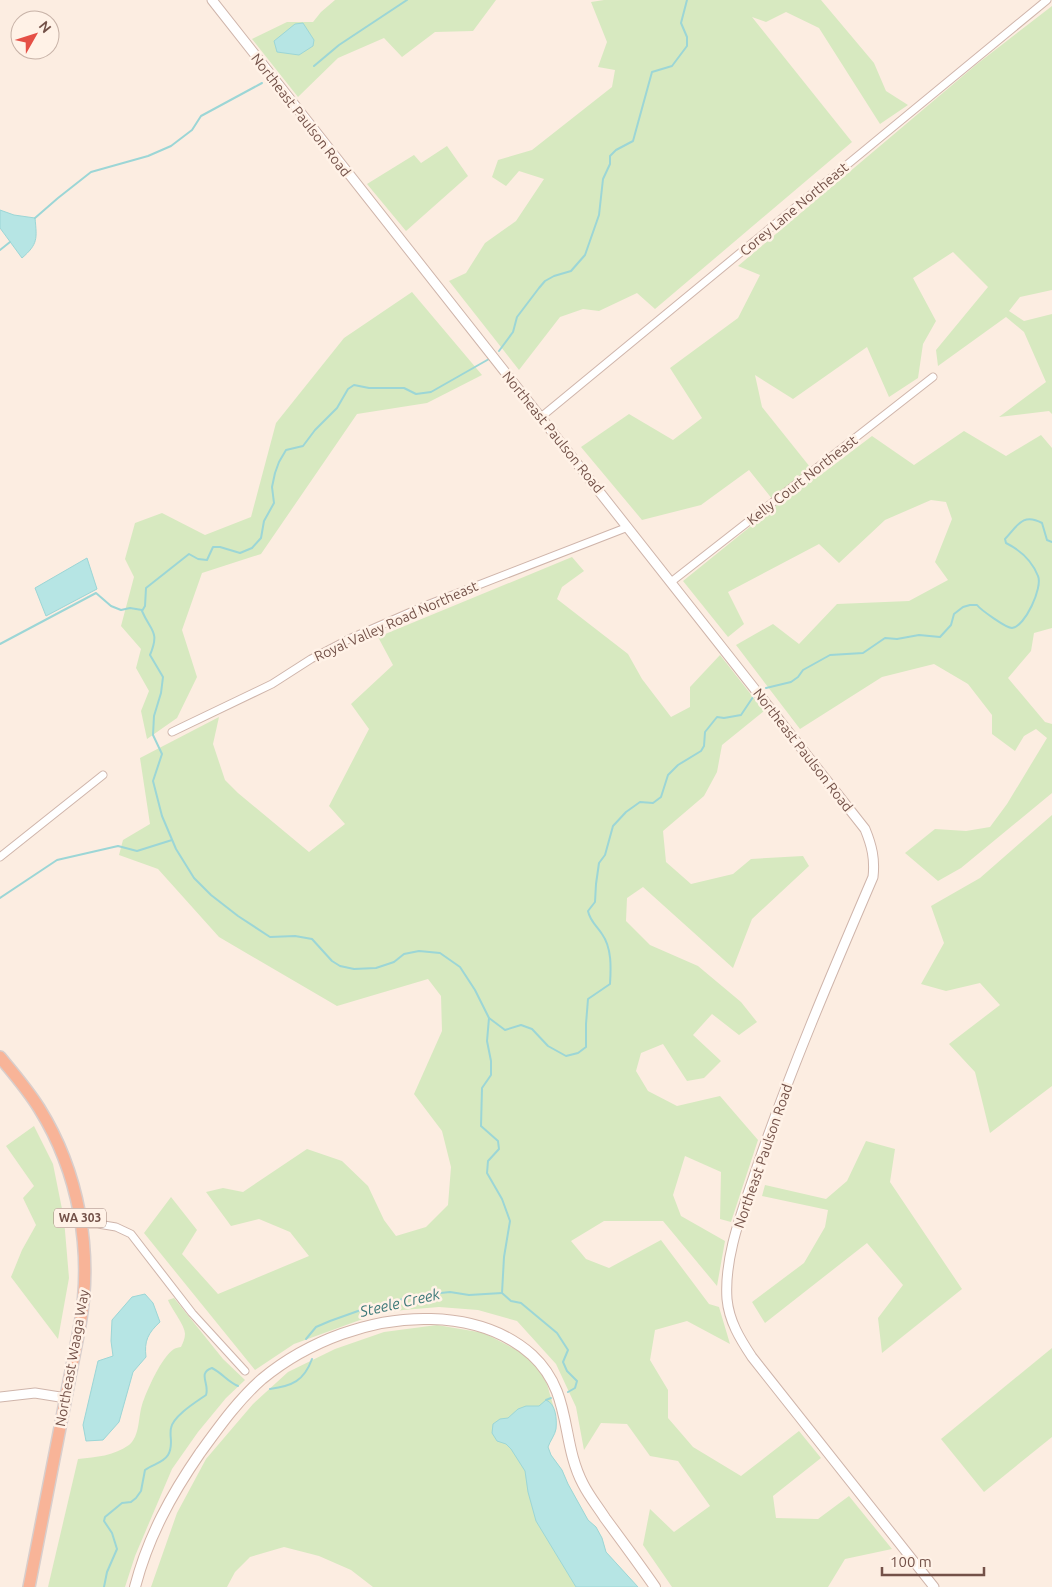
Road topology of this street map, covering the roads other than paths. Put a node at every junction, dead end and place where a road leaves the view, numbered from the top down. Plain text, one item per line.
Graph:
1 (212, 0) edge
2 (1047, 0) edge
3 (933, 377) dead end
4 (541, 417) junction
5 (628, 527) junction
6 (671, 582) junction
7 (172, 732) dead end
8 (103, 775) dead end
9 (0, 857) edge
10 (0, 1057) edge
11 (82, 1224) junction
12 (245, 1371) dead end
13 (0, 1397) edge
14 (66, 1398) junction
15 (29, 1587) edge
16 (135, 1587) edge
17 (655, 1587) edge
18 (934, 1587) edge

1 - 4 street, Northeast Paulson Road
2 - 4 street, Corey Lane Northeast
3 - 6 street, Kelly Court Northeast
4 - 5 street, Northeast Paulson Road
5 - 6 street, Northeast Paulson Road
5 - 7 street, Royal Valley Road Northeast
6 - 18 street, Northeast Paulson Road
8 - 9 street
10 - 11 highway, Northeast Waaga Way / WA 303
11 - 12 street
11 - 14 highway, Northeast Waaga Way / WA 303
13 - 14 street
14 - 15 highway, Northeast Waaga Way / WA 303
16 - 17 main road

